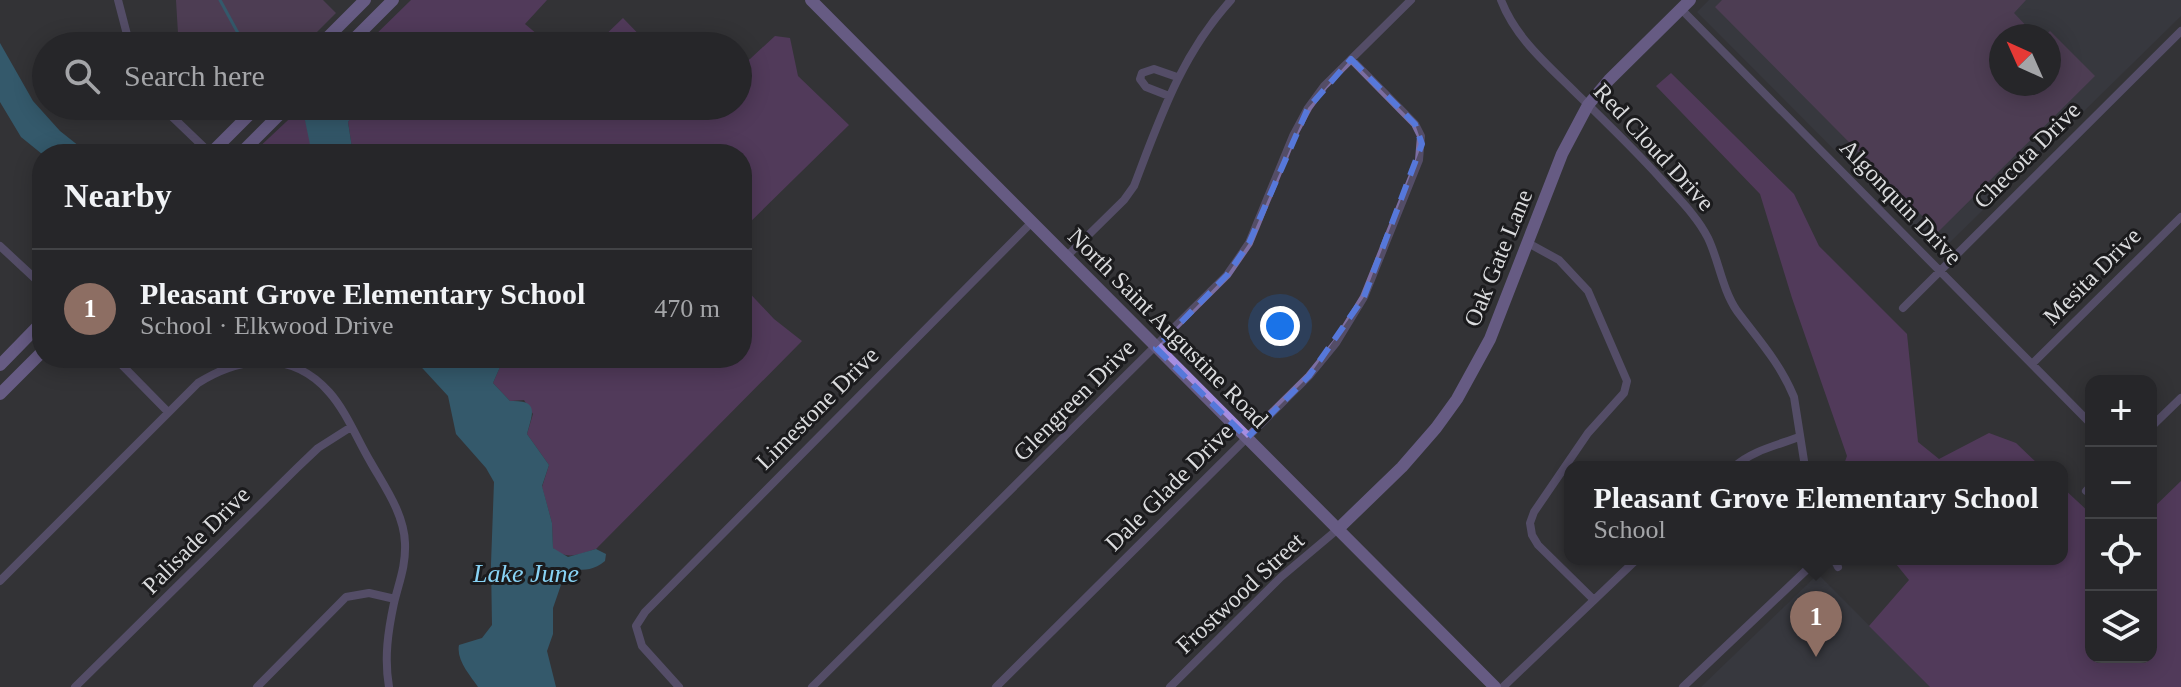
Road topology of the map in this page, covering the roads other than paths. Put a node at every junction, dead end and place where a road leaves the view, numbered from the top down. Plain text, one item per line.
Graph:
1 (118, 0) edge
2 (365, 0) edge
3 (393, 0) edge
4 (811, 0) edge
5 (1231, 0) edge
6 (1411, 0) edge
7 (1501, 0) edge
8 (1686, 4) edge
9 (2181, 31) edge
10 (126, 32) edge
11 (333, 32) edge
12 (361, 32) edge
13 (1351, 59) junction
14 (1177, 77) junction
15 (1169, 96) junction
16 (1588, 105) junction
17 (175, 120) edge
18 (244, 120) edge
19 (273, 120) edge
20 (200, 144) edge
21 (220, 144) edge
22 (250, 144) edge
23 (2181, 217) edge
24 (1032, 222) junction
25 (1528, 243) junction
26 (0, 246) edge
27 (1066, 257) junction
28 (1939, 270) junction
29 (32, 276) edge
30 (1903, 308) dead end
31 (32, 332) edge
32 (1156, 348) junction
33 (32, 362) edge
34 (2032, 364) junction
35 (0, 365) edge
36 (125, 368) edge
37 (227, 368) edge
38 (292, 368) edge
39 (0, 394) edge
40 (2181, 398) edge
41 (168, 412) junction
42 (2085, 418) edge
43 (2157, 421) edge
44 (351, 427) junction
45 (1799, 437) junction
46 (1247, 438) junction
47 (1568, 461) edge
48 (1744, 461) edge
49 (1804, 461) edge
50 (1564, 467) edge
51 (1338, 529) junction
52 (1631, 565) edge
53 (1812, 565) edge
54 (0, 581) edge
55 (395, 599) junction
56 (1594, 600) junction
57 (75, 687) edge
58 (257, 687) edge
59 (389, 687) edge
60 (679, 687) edge
61 (812, 687) edge
62 (996, 687) edge
63 (1170, 687) edge
64 (1495, 687) edge
65 (1503, 687) edge
66 (1683, 687) edge

1 - 10 street
2 - 11 street
3 - 12 street
4 - 24 street, North Saint Augustine Road
5 - 14 street
6 - 13 street, Glengreen Drive
7 - 16 street, Red Cloud Drive
8 - 16 street, Oak Gate Lane
8 - 28 street, Algonquin Drive
9 - 28 street, Checota Drive
13 - 32 street, Glengreen Drive
13 - 46 street, Dale Glade Drive
14 - 15 street
14 - 15 street
15 - 27 street
16 - 25 street, Oak Gate Lane
16 - 45 street, Red Cloud Drive
17 - 20 street
18 - 21 street
19 - 22 street
23 - 34 street, Mesita Drive
24 - 27 street, North Saint Augustine Road
24 - 60 street, Limestone Drive
25 - 47 street
25 - 51 street, Oak Gate Lane
26 - 29 street
27 - 32 street, North Saint Augustine Road
28 - 30 street, Checota Drive
28 - 34 street, Algonquin Drive
31 - 35 street
32 - 46 street, North Saint Augustine Road
32 - 61 street, Glengreen Drive
33 - 39 street
34 - 42 street, Algonquin Drive
36 - 41 street
37 - 41 street
38 - 44 street
40 - 43 street
41 - 54 street
44 - 55 street
44 - 57 street, Palisade Drive
45 - 48 street
45 - 49 street, Red Cloud Drive
46 - 51 street, North Saint Augustine Road
46 - 62 street, Dale Glade Drive
50 - 56 street
51 - 63 street, Frostwood Street
51 - 64 street, North Saint Augustine Road
52 - 56 street
53 - 66 street
55 - 58 street
55 - 59 street
56 - 65 street

